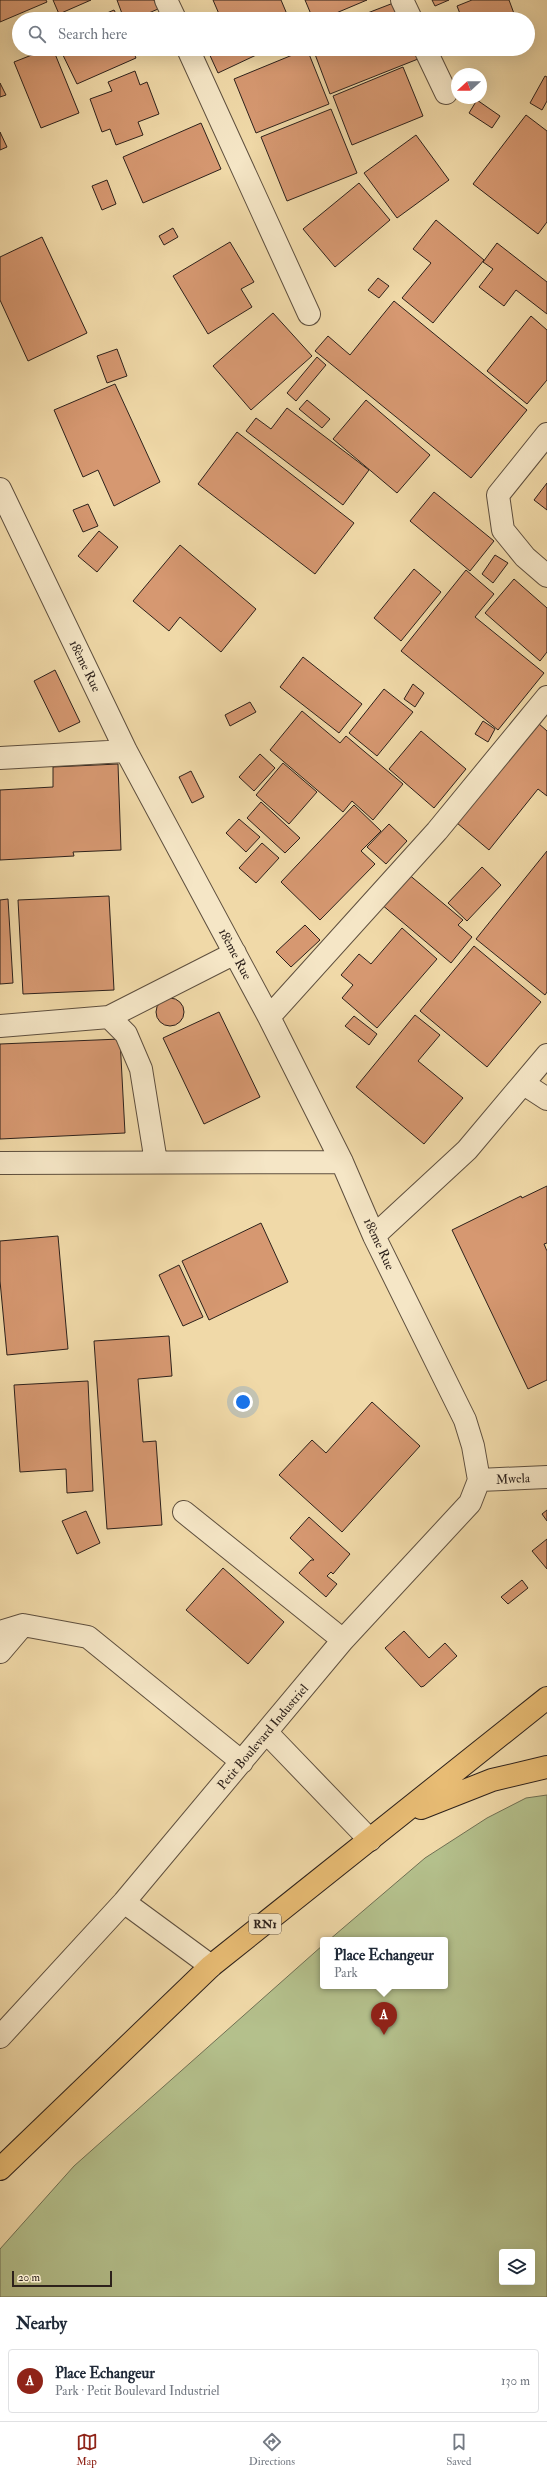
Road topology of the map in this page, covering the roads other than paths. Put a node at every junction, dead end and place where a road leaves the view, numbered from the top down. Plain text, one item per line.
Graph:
1 (166, 0) edge
2 (402, 0) edge
3 (172, 12) edge
4 (408, 12) edge
5 (191, 56) edge
6 (428, 56) edge
7 (446, 93) dead end
8 (309, 314) dead end
9 (547, 434) edge
10 (0, 489) edge
11 (547, 576) edge
12 (547, 697) edge
13 (126, 751) junction
14 (0, 758) edge
15 (235, 953) junction
16 (109, 1017) junction
17 (269, 1017) junction
18 (0, 1026) edge
19 (547, 1055) edge
20 (524, 1084) junction
21 (547, 1099) edge
22 (156, 1162) junction
23 (342, 1162) junction
24 (0, 1163) edge
25 (374, 1236) junction
26 (547, 1477) edge
27 (479, 1480) junction
28 (184, 1512) dead end
29 (22, 1625) junction
30 (0, 1632) edge
31 (343, 1640) junction
32 (0, 1652) edge
33 (547, 1698) edge
34 (267, 1733) junction
35 (242, 1762) junction
36 (547, 1767) edge
37 (401, 1815) junction
38 (370, 1840) junction
39 (124, 1902) junction
40 (211, 1966) junction
41 (0, 2037) edge
42 (0, 2169) edge

1 - 3 street
2 - 4 street
5 - 8 street
6 - 7 street
9 - 11 street
10 - 13 street, 18ème Rue
12 - 17 street
13 - 14 street
13 - 15 street, 18ème Rue
15 - 16 street
15 - 17 street, 18ème Rue
16 - 18 street
16 - 22 street
17 - 23 street, 18ème Rue
19 - 20 street
20 - 21 street
20 - 25 street
22 - 23 street
22 - 24 street
23 - 25 street, 18ème Rue
25 - 27 street, 18ème Rue
26 - 27 street, Mwela
27 - 31 street, Petit Boulevard Industriel
28 - 31 street
29 - 30 street
29 - 32 street
29 - 35 street
31 - 34 street, Petit Boulevard Industriel
33 - 37 highway, RN1
34 - 35 street, Petit Boulevard Industriel
34 - 38 street
35 - 39 street, Petit Boulevard Industriel
36 - 37 highway
37 - 38 highway, RN1
38 - 40 highway, RN1
39 - 40 street
39 - 41 street, Petit Boulevard Industriel
40 - 42 highway, RN1

